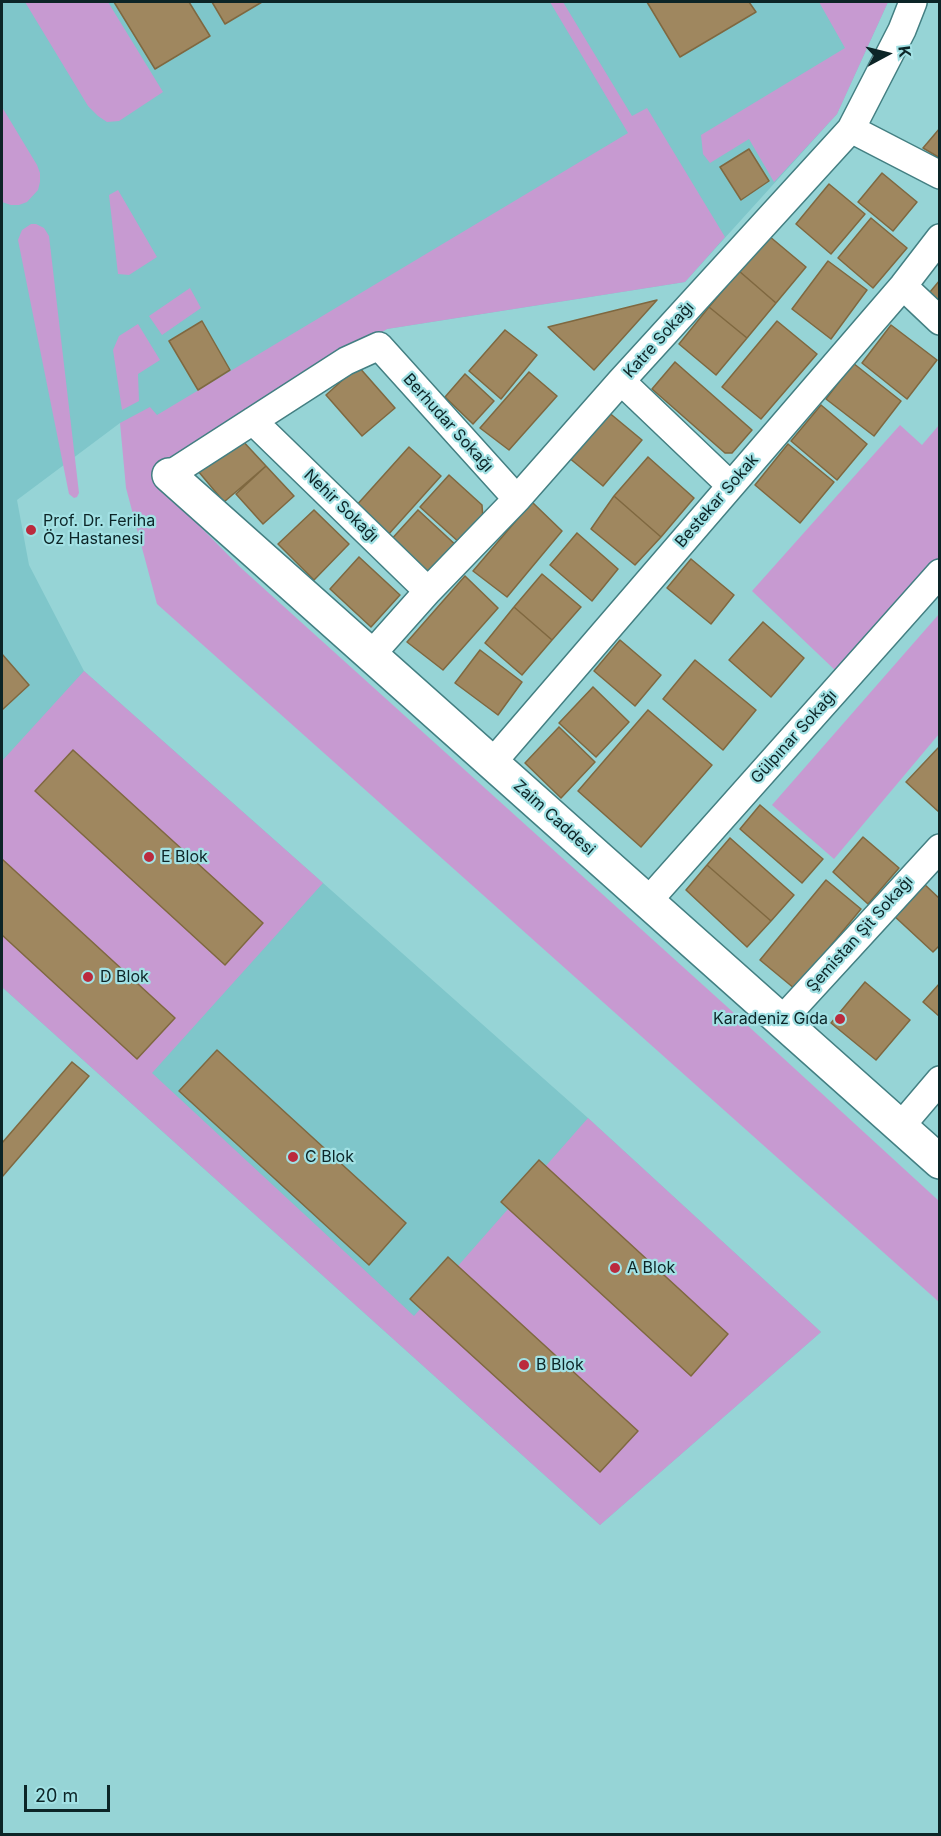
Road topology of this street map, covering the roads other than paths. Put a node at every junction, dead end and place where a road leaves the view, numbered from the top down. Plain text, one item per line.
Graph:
1 (913, 2) edge
2 (851, 129) junction
3 (939, 175) edge
4 (939, 238) edge
5 (903, 286) junction
6 (939, 321) edge
7 (621, 381) junction
8 (253, 421) junction
9 (169, 475) joint
10 (730, 485) junction
11 (518, 499) junction
12 (939, 573) edge
13 (428, 591) junction
14 (371, 655) junction
15 (492, 763) junction
16 (939, 848) edge
17 (648, 901) junction
18 (781, 1021) junction
19 (939, 1080) edge
20 (900, 1127) junction
21 (939, 1162) edge

1 - 2 street, Katre Sokağı
2 - 3 street
2 - 7 street, Katre Sokağı
4 - 5 street, Bestekar Sokak
5 - 6 street
5 - 10 street, Bestekar Sokak
7 - 10 street
7 - 11 street, Katre Sokağı
8 - 9 street
8 - 11 street, Berhudar Sokağı
8 - 13 street, Nehir Sokağı
9 - 14 street, Zaim Caddesi
10 - 15 street, Bestekar Sokak
11 - 13 street, Katre Sokağı
12 - 17 street, Gülpınar Sokağı
13 - 14 street, Katre Sokağı
14 - 15 street, Zaim Caddesi
15 - 17 street, Zaim Caddesi
16 - 18 street, Şemistan Şit Sokağı
17 - 18 street, Zaim Caddesi
18 - 20 street, Zaim Caddesi
19 - 20 street
20 - 21 street, Zaim Caddesi

